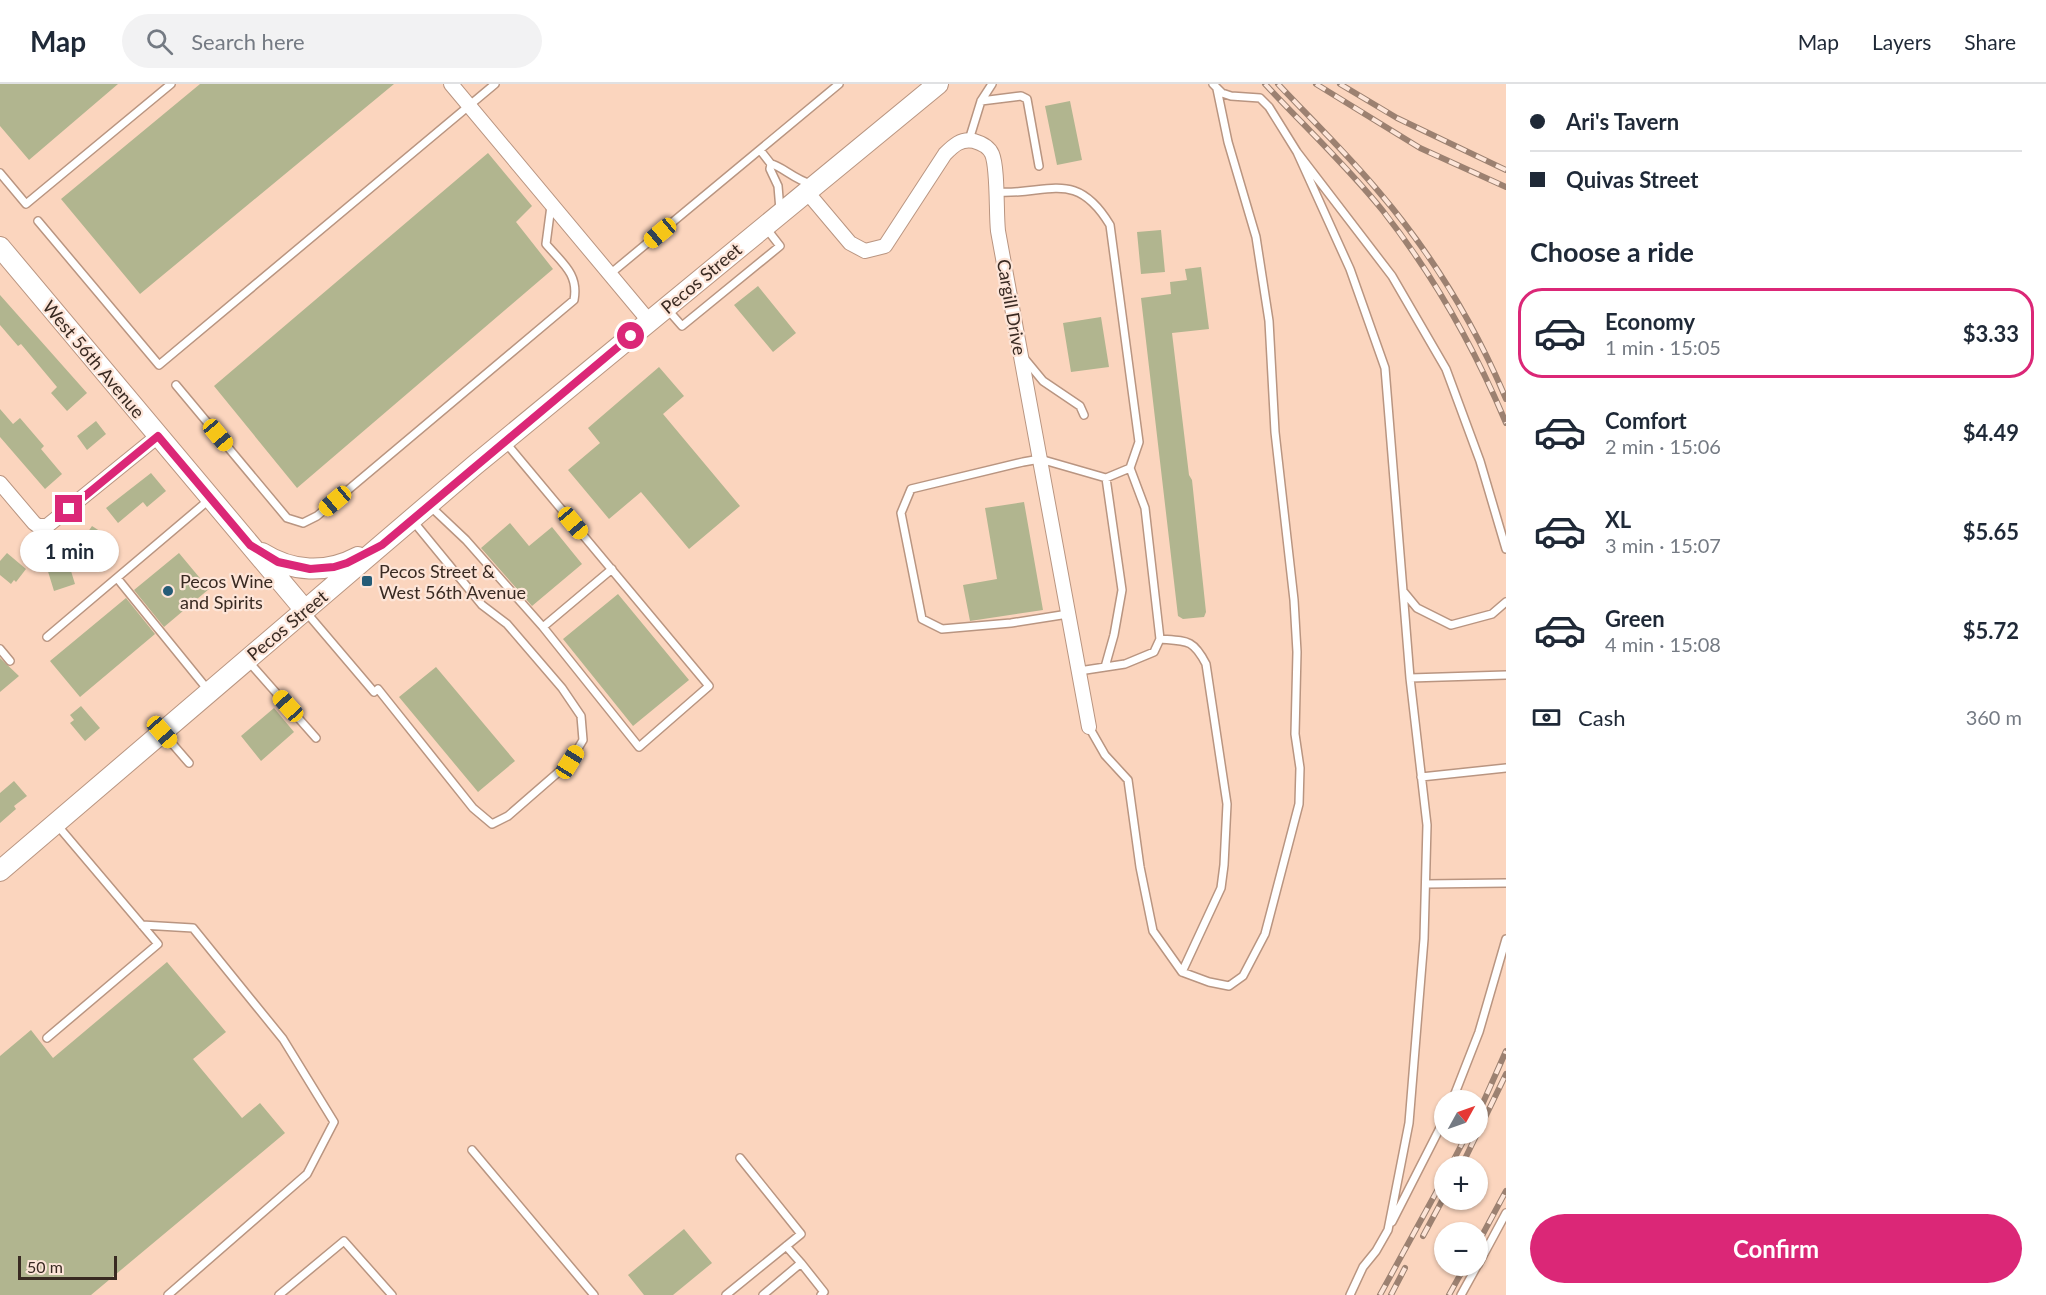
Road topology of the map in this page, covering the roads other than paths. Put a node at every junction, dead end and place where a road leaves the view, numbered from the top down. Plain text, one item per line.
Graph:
1 (171, 84) edge
2 (451, 84) edge
3 (495, 84) edge
4 (839, 84) edge
5 (938, 84) edge
6 (992, 84) edge
7 (1215, 86) edge
8 (981, 101) junction
9 (469, 106) junction
10 (969, 140) junction
11 (760, 150) junction
12 (1297, 152) junction
13 (771, 164) junction
14 (1039, 166) dead end
15 (0, 173) edge
16 (811, 189) junction
17 (995, 192) junction
18 (551, 204) junction
19 (780, 213) junction
20 (38, 221) dead end
21 (1, 249) edge
22 (610, 274) junction
23 (649, 321) junction
24 (1021, 354) junction
25 (176, 385) dead end
26 (1084, 415) dead end
27 (158, 436) junction
28 (504, 441) junction
29 (1040, 459) junction
30 (1130, 468) junction
31 (1106, 478) junction
32 (0, 483) edge
33 (210, 499) junction
34 (429, 505) junction
35 (412, 519) junction
36 (250, 545) junction
37 (382, 545) junction
38 (1506, 549) edge
39 (612, 569) junction
40 (117, 578) junction
41 (1403, 591) junction
42 (1506, 602) edge
43 (304, 609) junction
44 (1068, 614) junction
45 (543, 627) junction
46 (47, 637) dead end
47 (1160, 639) junction
48 (0, 649) edge
49 (246, 660) junction
50 (10, 661) dead end
51 (1105, 667) junction
52 (1079, 671) junction
53 (1506, 675) edge
54 (1410, 678) junction
55 (209, 691) junction
56 (1089, 727) joint
57 (162, 732) junction
58 (316, 738) dead end
59 (189, 763) dead end
60 (1506, 768) edge
61 (1421, 777) junction
62 (56, 824) junction
63 (0, 871) edge
64 (1506, 883) edge
65 (1426, 884) junction
66 (142, 925) junction
67 (1506, 939) edge
68 (1182, 972) junction
69 (47, 1038) dead end
70 (1456, 1090) edge
71 (1434, 1140) edge
72 (472, 1150) dead end
73 (740, 1158) dead end
74 (1506, 1214) edge
75 (1388, 1230) junction
76 (786, 1246) junction
77 (1488, 1246) edge
78 (801, 1263) junction
79 (1471, 1276) edge
80 (168, 1295) edge
81 (279, 1295) edge
82 (392, 1295) edge
83 (594, 1295) edge
84 (726, 1295) edge
85 (763, 1295) edge
86 (821, 1295) edge
87 (1350, 1295) edge
88 (1461, 1295) edge

1 - 15 lane
2 - 9 street
3 - 9 lane
4 - 11 lane
5 - 16 main road, Pecos Street
6 - 8 lane
7 - 12 lane
7 - 68 lane
8 - 10 lane
8 - 14 lane
9 - 18 street
9 - 20 lane
10 - 16 street
10 - 17 street, Cargill Drive
11 - 13 lane
11 - 22 lane
12 - 38 lane
12 - 41 lane
13 - 16 lane
13 - 19 lane
16 - 19 main road, Pecos Street
17 - 24 street, Cargill Drive
17 - 30 lane
18 - 22 street
18 - 25 lane
19 - 23 main road, Pecos Street
21 - 27 main road, West 56th Avenue
22 - 23 street
23 - 28 main road, Pecos Street
24 - 26 lane
24 - 29 street, Cargill Drive
27 - 32 street
27 - 33 main road, West 56th Avenue
28 - 34 main road, Pecos Street
28 - 39 lane
29 - 31 lane
29 - 44 street, Cargill Drive
29 - 44 lane
30 - 31 lane
30 - 47 lane
31 - 51 lane
33 - 36 main road, West 56th Avenue
33 - 40 lane
34 - 35 main road, Pecos Street
34 - 45 lane
35 - 37 main road, Pecos Street
35 - 43 lane
36 - 37 main road
36 - 43 main road, West 56th Avenue
37 - 43 main road, Pecos Street
39 - 45 lane
39 - 45 lane
40 - 46 lane
40 - 55 lane
41 - 42 lane
41 - 54 lane
43 - 49 main road, Pecos Street
44 - 52 street, Cargill Drive
47 - 51 lane
47 - 68 lane
48 - 50 lane
49 - 55 main road, Pecos Street
49 - 58 lane
51 - 52 lane
52 - 56 street, Cargill Drive
53 - 54 lane
54 - 61 lane
55 - 57 main road, Pecos Street
56 - 68 lane
57 - 59 lane
57 - 62 main road, Pecos Street
60 - 61 lane
61 - 65 lane
62 - 63 main road, Pecos Street
62 - 66 lane
64 - 65 lane
65 - 75 lane
66 - 69 lane
66 - 80 lane
67 - 70 lane
71 - 75 lane
72 - 83 lane
73 - 76 lane
74 - 77 lane
75 - 87 lane
76 - 78 lane
76 - 84 lane
78 - 85 lane
78 - 86 lane
79 - 88 lane
81 - 82 lane

